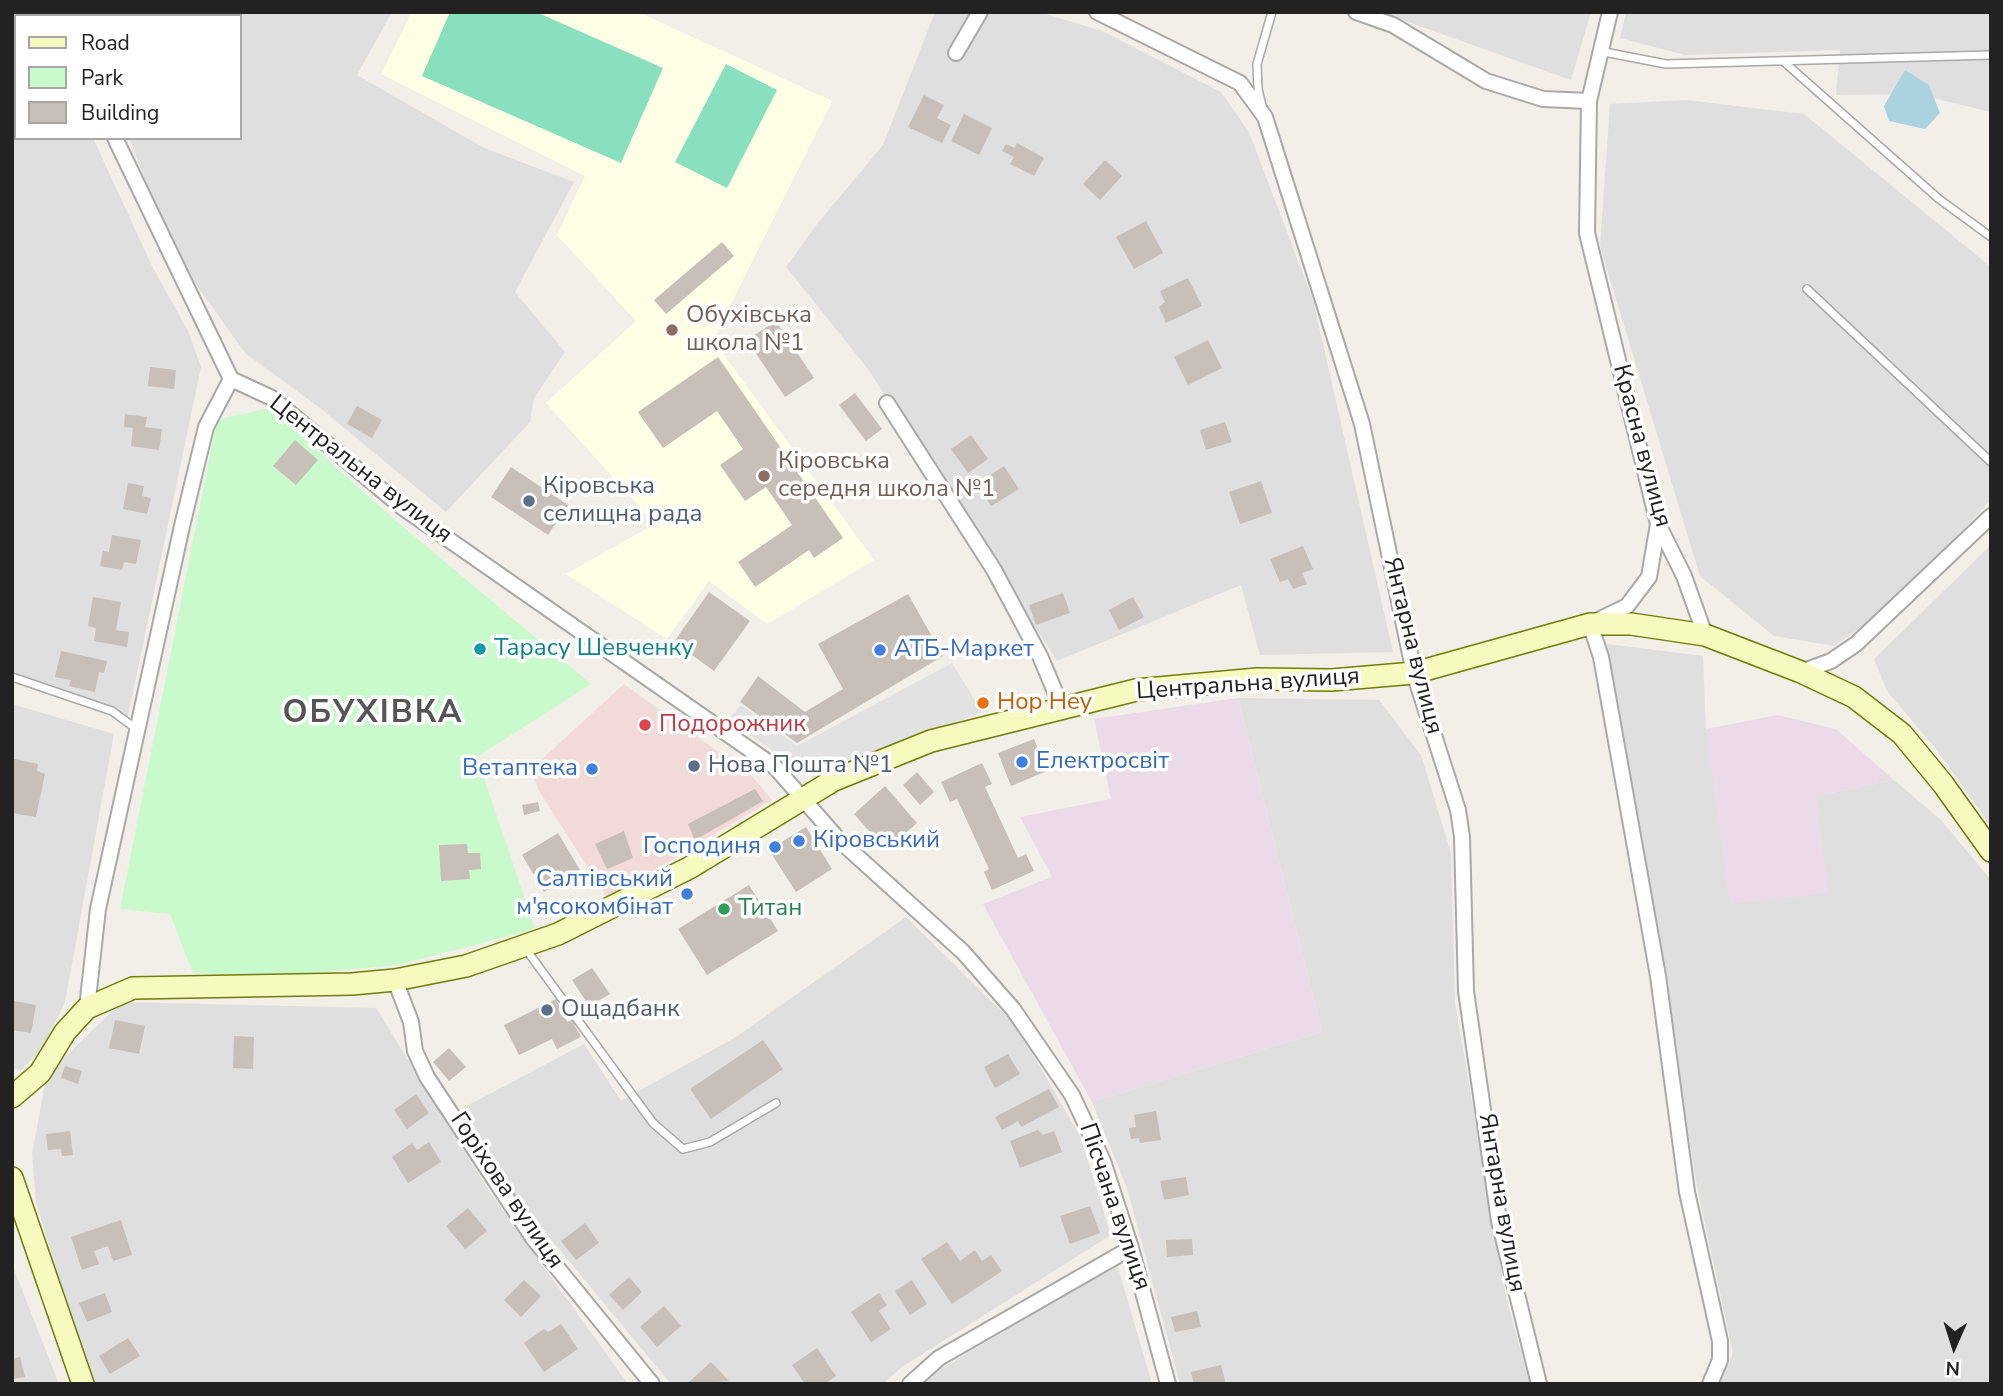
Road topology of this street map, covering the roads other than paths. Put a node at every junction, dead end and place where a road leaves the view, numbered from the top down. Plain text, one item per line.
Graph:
1 (980, 12) edge
2 (1097, 12) edge
3 (1272, 12) edge
4 (1356, 12) edge
5 (1609, 12) edge
6 (1599, 51) junction
7 (956, 53) dead end
8 (1991, 55) edge
9 (1782, 61) junction
10 (1589, 101) junction
11 (1265, 117) junction
12 (116, 140) edge
13 (1991, 237) edge
14 (1807, 289) dead end
15 (231, 379) junction
16 (887, 403) dead end
17 (1991, 462) edge
18 (1991, 516) edge
19 (1658, 524) junction
20 (1590, 624) junction
21 (1705, 635) junction
22 (1801, 672) junction
23 (1414, 673) junction
24 (12, 677) edge
25 (1061, 706) junction
26 (139, 730) junction
27 (803, 800) junction
28 (1991, 851) edge
29 (525, 947) junction
30 (396, 980) junction
31 (87, 1008) junction
32 (12, 1097) edge
33 (776, 1103) dead end
34 (12, 1178) edge
35 (1131, 1248) junction
36 (83, 1384) edge
37 (652, 1384) edge
38 (909, 1384) edge
39 (1168, 1384) edge
40 (1539, 1384) edge
41 (1710, 1384) edge

1 - 7 street
2 - 11 street, Янтарна вулиця
3 - 11 lane
4 - 10 street
5 - 6 street, Красна вулиця
6 - 9 lane
6 - 10 street, Красна вулиця
8 - 9 lane
9 - 13 lane
10 - 19 street, Красна вулиця
11 - 23 street, Янтарна вулиця
12 - 15 street
14 - 17 lane
15 - 26 street
15 - 27 street, Центральна вулиця
16 - 25 street
18 - 22 street
19 - 20 street
19 - 21 street, Красна вулиця
20 - 21 street, Центральна вулиця
20 - 23 street, Центральна вулиця
20 - 41 street
21 - 22 street
22 - 28 street
23 - 25 street, Центральна вулиця
23 - 40 street, Янтарна вулиця
24 - 26 lane
25 - 27 street, Центральна вулиця
26 - 31 street
27 - 29 street, Центральна вулиця
27 - 35 street, Пісчана вулиця
29 - 30 street, Центральна вулиця
29 - 33 lane
30 - 31 street, Центральна вулиця
30 - 37 street, Горіхова вулиця
31 - 32 street, Центральна вулиця
34 - 36 street
35 - 38 street
35 - 39 street, Пісчана вулиця

